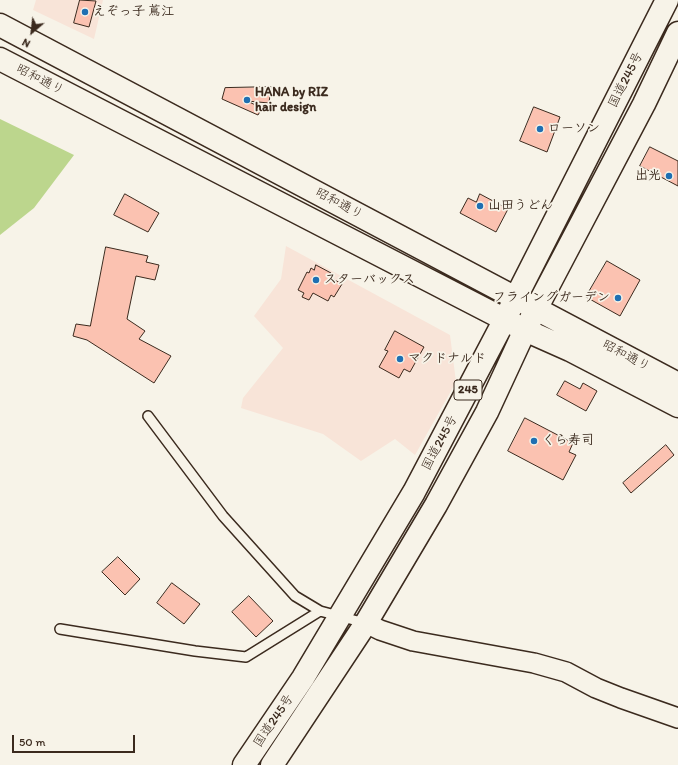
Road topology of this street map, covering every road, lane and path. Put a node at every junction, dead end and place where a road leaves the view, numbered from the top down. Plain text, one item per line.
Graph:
1 (667, 0) edge
2 (0, 25) edge
3 (678, 33) edge
4 (0, 59) edge
5 (516, 297) junction
6 (537, 308) junction
7 (506, 319) junction
8 (526, 330) junction
9 (678, 384) edge
10 (678, 406) edge
11 (148, 416) dead end
12 (330, 614) junction
13 (366, 623) junction
14 (60, 629) dead end
15 (678, 718) edge
16 (244, 765) edge
17 (272, 765) edge

1 - 5 main road, 国道245号 / 245
2 - 5 main road, 昭和通り
3 - 6 main road, 国道245号 / 245
4 - 7 main road, 昭和通り
5 - 6 main road, 昭和通り
5 - 7 main road, 国道245号 / 245
6 - 8 main road, 国道245号 / 245
6 - 9 main road, 昭和通り
7 - 8 main road, 昭和通り
7 - 12 main road, 国道245号 / 245
8 - 10 main road, 昭和通り
8 - 13 main road, 国道245号 / 245
11 - 12 lane
12 - 13 lane
12 - 14 lane
12 - 16 main road, 国道245号 / 245
13 - 15 street
13 - 17 main road, 国道245号 / 245

